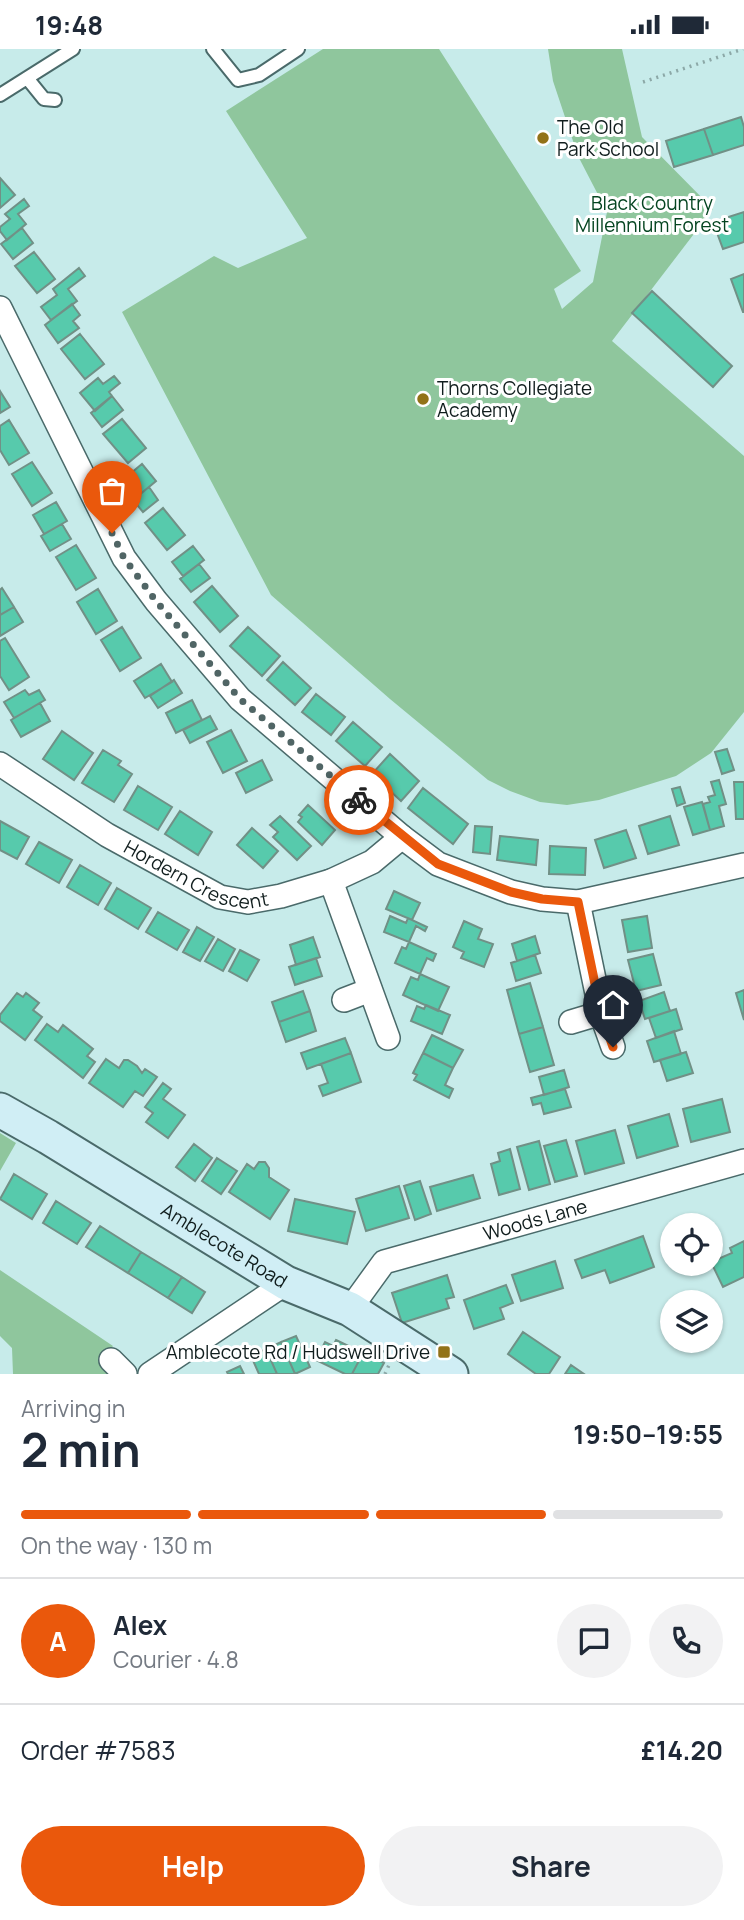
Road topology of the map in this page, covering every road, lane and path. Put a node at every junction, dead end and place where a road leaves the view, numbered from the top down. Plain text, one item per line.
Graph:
1 (73, 49) edge
2 (213, 49) edge
3 (298, 49) edge
4 (743, 49) edge
5 (27, 78) junction
6 (643, 82) dead end
7 (0, 95) edge
8 (55, 100) dead end
9 (0, 308) edge
10 (0, 764) edge
11 (402, 837) junction
12 (744, 865) edge
13 (331, 881) junction
14 (578, 902) junction
15 (370, 990) junction
16 (344, 1000) dead end
17 (601, 1013) junction
18 (571, 1022) dead end
19 (388, 1038) dead end
20 (613, 1047) dead end
21 (0, 1110) edge
22 (742, 1167) edge
23 (286, 1283) junction
24 (349, 1309) junction
25 (150, 1374) edge
26 (451, 1374) edge

1 - 5 lane
2 - 3 lane
4 - 6 path
5 - 7 lane
5 - 8 lane
9 - 11 street
10 - 13 street, Hordern Crescent
11 - 13 street, Hordern Crescent
11 - 14 street
12 - 14 street
13 - 15 street
14 - 17 street
15 - 16 street
15 - 19 street
17 - 18 street
17 - 20 street
21 - 23 street, Amblecote Road
22 - 24 street, Woods Lane
23 - 24 street, Amblecote Road
23 - 25 street
24 - 26 street, Amblecote Road

